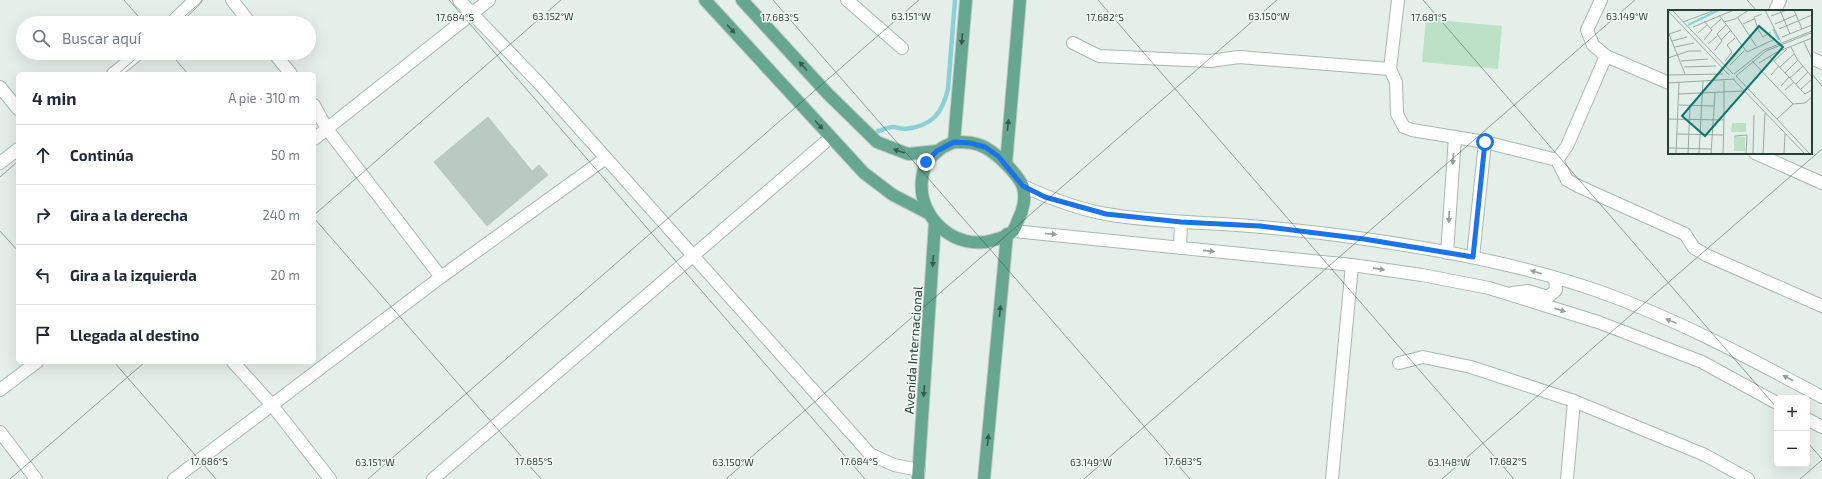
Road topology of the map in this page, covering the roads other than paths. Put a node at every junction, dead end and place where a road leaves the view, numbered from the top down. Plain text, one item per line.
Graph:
1 (195, 0) edge
2 (232, 0) edge
3 (459, 0) edge
4 (489, 0) edge
5 (705, 0) edge
6 (742, 0) edge
7 (847, 0) edge
8 (966, 0) edge
9 (1020, 0) edge
10 (1398, 0) edge
11 (1601, 0) edge
12 (1780, 0) edge
13 (1775, 10) edge
14 (472, 14) junction
15 (178, 16) edge
16 (245, 16) edge
17 (1073, 43) dead end
18 (902, 48) dead end
19 (1606, 56) junction
20 (1812, 58) edge
21 (130, 60) edge
22 (279, 60) edge
23 (1822, 63) edge
24 (1390, 69) junction
25 (115, 72) edge
26 (288, 72) edge
27 (1668, 83) edge
28 (0, 87) edge
29 (16, 107) edge
30 (316, 109) edge
31 (327, 129) junction
32 (1455, 136) junction
33 (316, 137) edge
34 (830, 138) junction
35 (954, 142) junction
36 (1485, 142) junction
37 (16, 151) edge
38 (937, 151) junction
39 (1758, 154) edge
40 (606, 158) junction
41 (1557, 160) junction
42 (0, 163) edge
43 (1006, 164) junction
44 (1822, 182) edge
45 (1023, 186) junction
46 (931, 218) junction
47 (1181, 222) junction
48 (1010, 232) junction
49 (1180, 248) junction
50 (1447, 253) junction
51 (693, 256) junction
52 (1473, 257) junction
53 (1352, 265) junction
54 (441, 277) junction
55 (1555, 278) junction
56 (1508, 294) junction
57 (1822, 306) edge
58 (1399, 363) dead end
59 (34, 364) edge
60 (235, 364) edge
61 (0, 390) edge
62 (1822, 397) edge
63 (1574, 401) junction
64 (1774, 401) edge
65 (271, 404) junction
66 (1810, 421) edge
67 (1822, 427) edge
68 (0, 432) edge
69 (918, 475) edge
70 (36, 479) edge
71 (174, 479) edge
72 (330, 479) edge
73 (433, 479) edge
74 (984, 479) edge
75 (1332, 479) edge
76 (1567, 479) edge
77 (1748, 479) edge

1 - 15 street
2 - 16 street
3 - 14 street
4 - 14 street
5 -> 34 main road
38 -> 6 main road
7 - 18 street
8 -> 35 main road
43 -> 9 main road
10 - 24 street
11 - 19 street
12 - 13 street
14 - 31 street
14 - 40 street
17 - 24 street
19 - 27 street
19 - 41 street
20 - 23 street
21 - 25 street
22 - 26 street
24 - 32 street
28 - 29 street
30 - 31 street
31 - 33 street
31 - 54 street
32 - 36 street
32 -> 50 street
34 - 46 main road
34 - 51 street
35 - 38 main road
35 - 43 main road
36 - 41 street
36 - 52 street
37 - 42 street
38 - 46 main road
39 - 44 street
40 - 51 street
40 - 54 street
41 - 57 street
43 - 45 main road
45 - 47 street
45 - 48 main road
46 - 48 main road
46 -> 69 main road, Avenida Internacional
47 - 49 street
47 - 50 street
48 -> 49 street
74 -> 48 main road
49 -> 53 street
50 - 52 street
51 - 69 street
51 - 73 street
55 -> 52 street
53 -> 56 street
53 - 75 street
54 - 65 street
55 - 56 street
62 -> 55 street
56 -> 64 street
58 - 63 street
59 - 61 street
60 - 65 street
63 - 76 street
63 - 77 street
65 - 71 street
65 - 72 street
66 - 67 street
68 - 70 street

